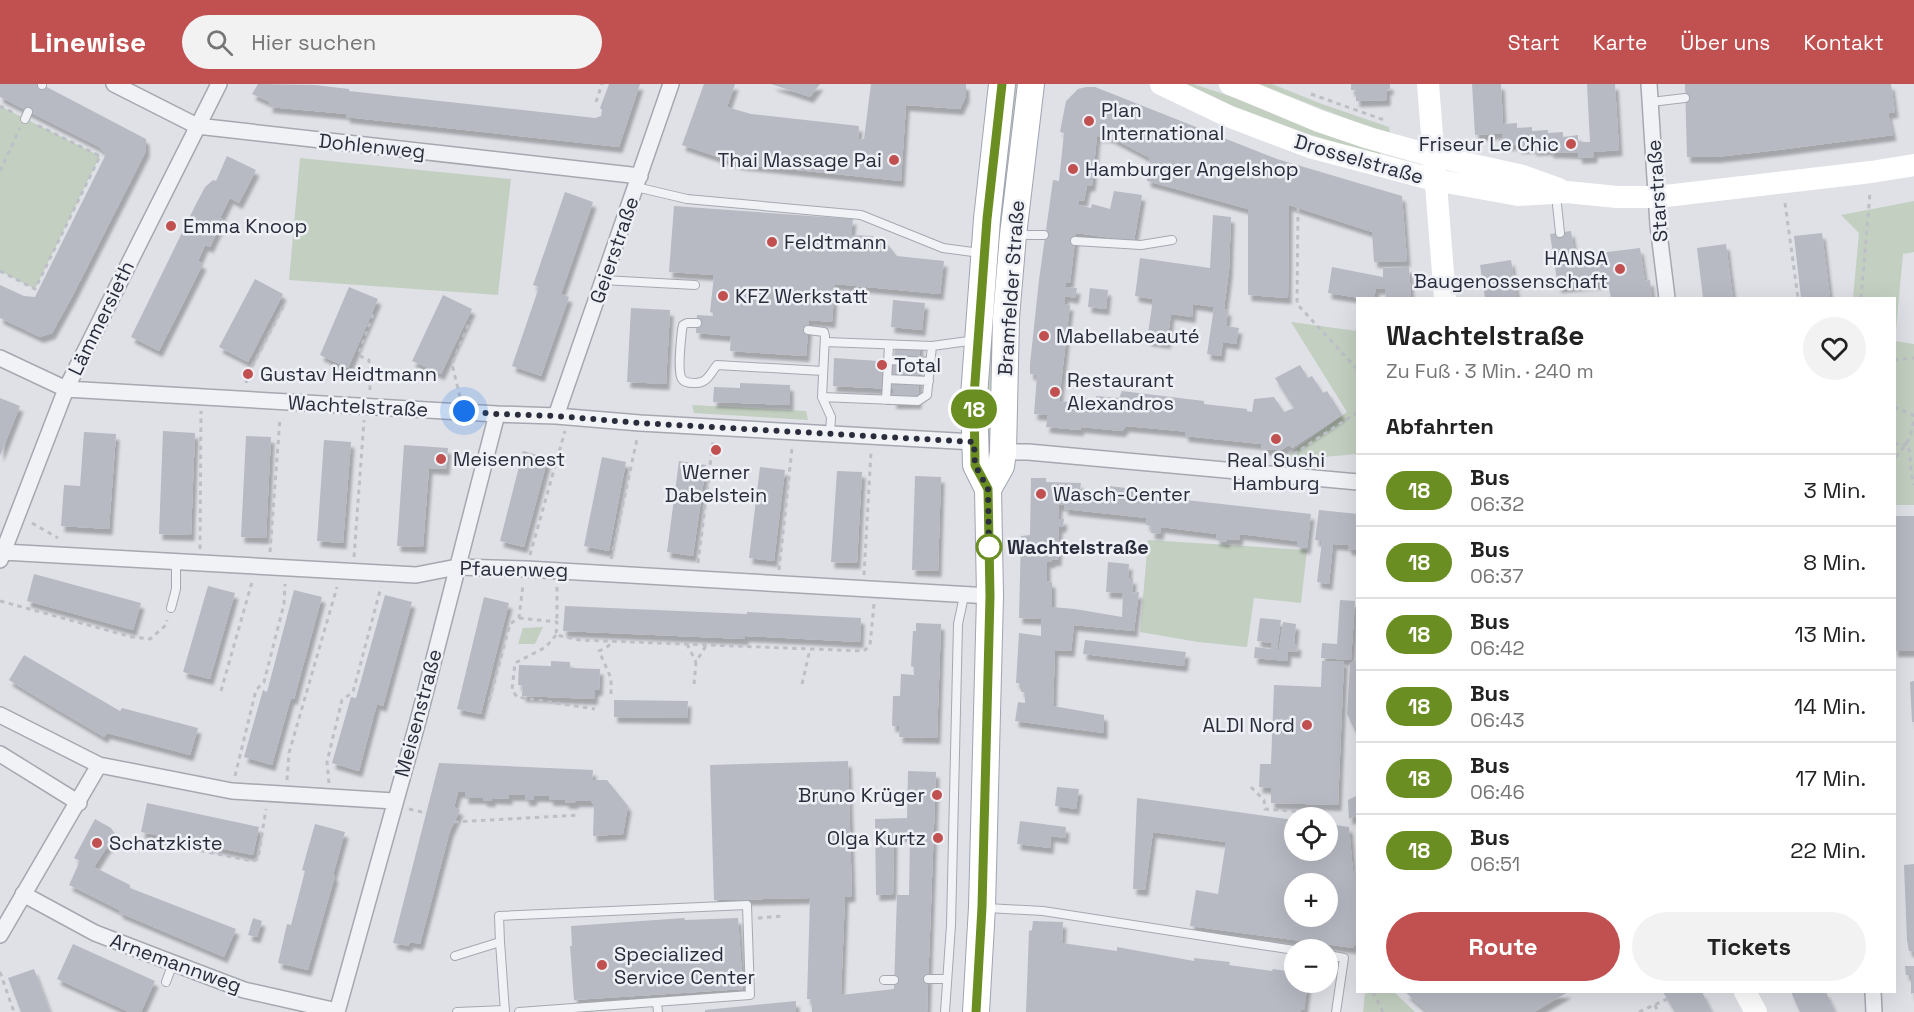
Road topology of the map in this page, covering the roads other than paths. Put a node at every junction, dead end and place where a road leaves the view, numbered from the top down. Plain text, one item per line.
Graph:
1 (114, 84) edge
2 (219, 84) edge
3 (671, 84) edge
4 (1002, 84) edge
5 (1031, 84) edge
6 (1161, 84) edge
7 (1230, 84) edge
8 (1428, 84) edge
9 (1649, 84) edge
10 (1685, 98) dead end
11 (1651, 102) junction
12 (196, 126) junction
13 (1433, 156) junction
14 (1914, 165) edge
15 (1435, 180) junction
16 (638, 182) junction
17 (1561, 193) junction
18 (1657, 197) junction
19 (1560, 233) dead end
20 (1013, 235) junction
21 (1044, 236) dead end
22 (1172, 240) dead end
23 (1075, 241) dead end
24 (984, 254) junction
25 (603, 280) junction
26 (694, 285) dead end
27 (1445, 297) edge
28 (1667, 297) edge
29 (697, 323) dead end
30 (808, 330) dead end
31 (978, 340) junction
32 (825, 342) junction
33 (889, 345) junction
34 (932, 346) junction
35 (0, 358) edge
36 (888, 360) junction
37 (931, 362) junction
38 (823, 371) junction
39 (887, 379) junction
40 (929, 381) junction
41 (66, 389) junction
42 (822, 397) junction
43 (886, 400) junction
44 (496, 414) junction
45 (556, 416) junction
46 (830, 434) junction
47 (974, 442) junction
48 (1003, 452) junction
49 (1356, 482) edge
50 (988, 489) junction
51 (2, 556) edge
52 (176, 561) junction
53 (456, 567) junction
54 (964, 596) junction
55 (990, 596) junction
56 (171, 608) road end
57 (0, 715) edge
58 (0, 754) edge
59 (99, 765) junction
60 (394, 801) junction
61 (79, 803) junction
62 (23, 894) junction
63 (982, 907) junction
64 (0, 934) edge
65 (500, 942) junction
66 (1284, 948) edge
67 (455, 956) dead end
68 (1338, 957) edge
69 (173, 963) junction
70 (947, 979) junction
71 (894, 980) dead end
72 (928, 980) dead end
73 (884, 981) dead end
74 (166, 982) dead end
75 (1746, 993) edge
76 (1874, 993) edge
77 (657, 1003) junction
78 (505, 1011) edge
79 (337, 1012) edge
80 (457, 1012) edge
81 (519, 1012) edge
82 (658, 1012) edge
83 (945, 1012) edge
84 (976, 1012) edge
85 (1336, 1012) edge
86 (1756, 1012) edge
87 (1874, 1012) edge

1 - 12 street, Dohlenweg
2 - 12 street, Lämmersieth
3 - 16 street, Geierstraße
4 - 24 main road, Bramfelder Straße
5 - 20 main road, Bramfelder Straße
6 - 15 main road, Drosselstraße
7 - 13 main road, Drosselstraße
8 - 13 main road
9 - 11 street, Starstraße
10 - 11 lane
11 - 18 street, Starstraße
12 - 16 street, Dohlenweg
12 - 41 street, Lämmersieth
13 - 15 main road
13 - 17 main road, Drosselstraße
14 - 18 main road, Drosselstraße
15 - 17 main road, Drosselstraße
15 - 27 main road
16 - 24 lane
16 - 25 street, Geierstraße
17 - 18 main road, Drosselstraße
17 - 19 lane
18 - 28 street, Starstraße
20 - 21 lane
20 - 48 main road, Bramfelder Straße
22 - 23 lane
24 - 31 main road, Bramfelder Straße
25 - 26 lane
25 - 45 street, Geierstraße
29 - 38 lane
30 - 32 lane
31 - 34 lane
31 - 47 main road, Bramfelder Straße
32 - 33 lane
32 - 38 lane
33 - 34 lane
33 - 36 lane
34 - 37 lane
35 - 41 street, Wachtelstraße
36 - 37 lane
36 - 39 lane
37 - 40 lane
38 - 42 lane
39 - 40 lane
39 - 43 lane
40 - 43 lane
41 - 44 street, Wachtelstraße
41 - 51 street, Lämmersieth
42 - 43 lane
42 - 46 lane
44 - 45 street, Wachtelstraße
44 - 53 street, Meisenstraße
45 - 46 street, Wachtelstraße
46 - 47 street, Wachtelstraße
47 - 50 main road, Bramfelder Straße
48 - 49 street
48 - 50 main road, Bramfelder Straße
50 - 55 main road, Bramfelder Straße
51 - 52 street, Pfauenweg
52 - 53 street, Pfauenweg
52 - 56 lane
53 - 54 street, Pfauenweg
53 - 60 street, Meisenstraße
54 - 55 street, Pfauenweg
54 - 70 lane
55 - 63 main road, Bramfelder Straße
57 - 59 street
58 - 61 street
59 - 60 street
59 - 61 street
60 - 79 street, Meisenstraße
61 - 62 street
62 - 64 street
62 - 69 street, Arnemannweg
63 - 66 lane
63 - 84 main road, Bramfelder Straße
65 - 67 lane
65 - 77 lane
65 - 78 lane
68 - 85 lane
69 - 74 lane
69 - 79 street, Arnemannweg
70 - 72 lane
70 - 83 lane
71 - 73 lane
75 - 86 main road
76 - 87 street
77 - 81 lane
77 - 82 lane
78 - 80 lane

